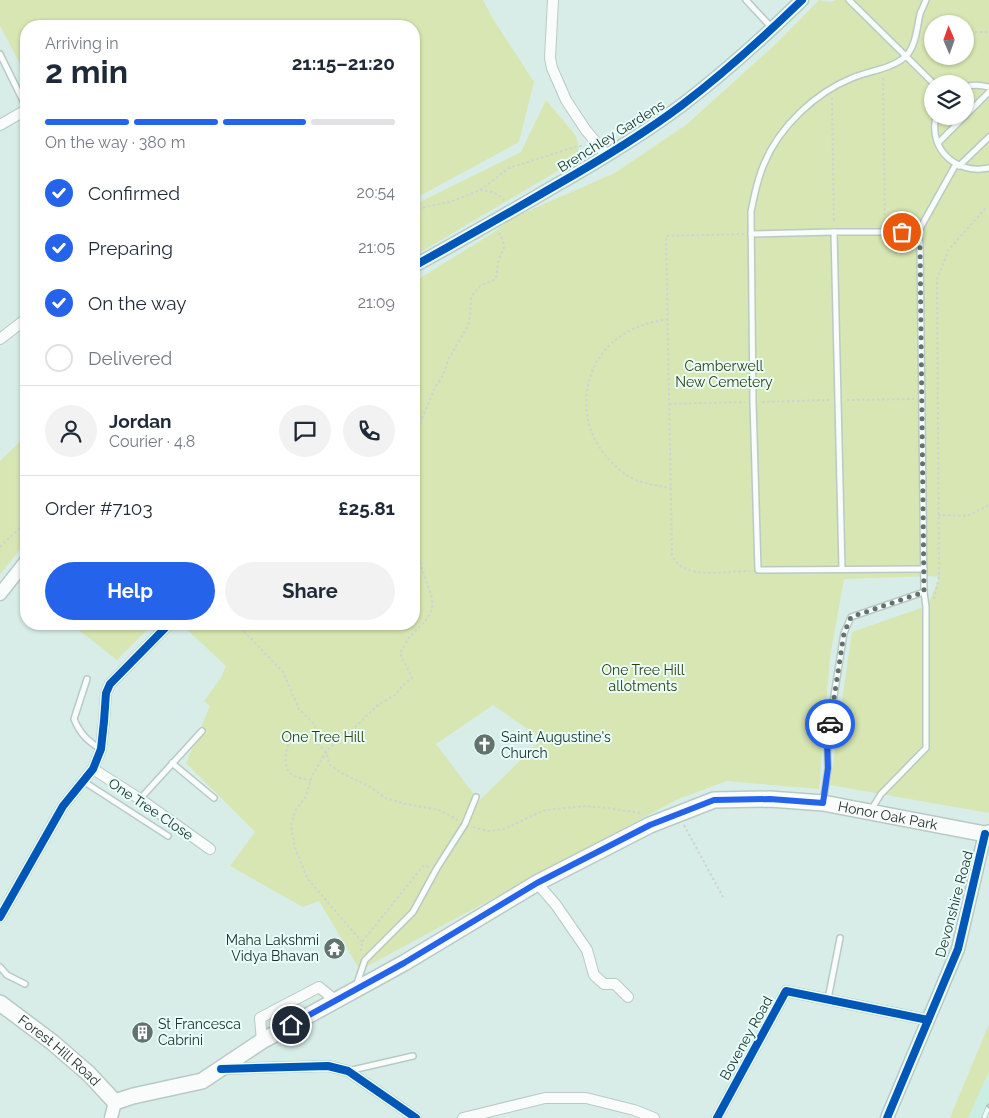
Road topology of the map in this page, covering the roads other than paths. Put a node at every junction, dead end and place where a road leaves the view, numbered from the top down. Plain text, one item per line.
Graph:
1 (553, 0) edge
2 (746, 0) edge
3 (802, 0) edge
4 (849, 0) edge
5 (926, 0) edge
6 (772, 29) junction
7 (0, 54) edge
8 (906, 56) junction
9 (925, 75) edge
10 (974, 85) edge
11 (989, 87) edge
12 (989, 92) edge
13 (20, 96) edge
14 (974, 106) edge
15 (20, 112) edge
16 (0, 125) edge
17 (935, 125) edge
18 (955, 125) edge
19 (988, 134) edge
20 (938, 143) junction
21 (606, 156) junction
22 (957, 165) junction
23 (989, 168) edge
24 (834, 232) junction
25 (918, 232) junction
26 (751, 234) junction
27 (420, 263) edge
28 (20, 324) edge
29 (0, 339) edge
30 (20, 569) edge
31 (842, 569) junction
32 (924, 569) junction
33 (924, 592) junction
34 (0, 594) edge
35 (163, 630) edge
36 (87, 679) dead end
37 (202, 731) dead end
38 (101, 749) junction
39 (172, 764) junction
40 (93, 769) junction
41 (83, 781) junction
42 (476, 797) dead end
43 (140, 798) junction
44 (214, 798) dead end
45 (823, 803) junction
46 (869, 812) junction
47 (988, 834) edge
48 (168, 836) dead end
49 (210, 849) dead end
50 (537, 883) junction
51 (0, 917) edge
52 (840, 938) dead end
53 (0, 968) edge
54 (25, 984) dead end
55 (354, 991) junction
56 (628, 997) dead end
57 (828, 999) junction
58 (336, 1001) junction
59 (0, 1003) edge
60 (928, 1020) junction
61 (262, 1041) junction
62 (413, 1056) dead end
63 (221, 1069) junction
64 (348, 1070) junction
65 (115, 1102) junction
66 (111, 1118) edge
67 (416, 1118) edge
68 (463, 1118) edge
69 (654, 1118) edge
70 (717, 1118) edge
71 (887, 1118) edge

1 - 21 street
2 - 6 lane
3 - 6 street, Brenchley Gardens
4 - 8 lane
5 - 8 lane
6 - 21 street, Brenchley Gardens
7 - 13 lane
8 - 9 lane
8 - 26 lane
10 - 11 lane
12 - 14 lane
15 - 16 street
17 - 20 lane
18 - 20 lane
19 - 22 lane
20 - 22 lane
21 - 27 street, Brenchley Gardens
22 - 23 lane
22 - 25 lane
24 - 25 lane
24 - 26 lane
24 - 31 lane
25 - 32 lane
26 - 31 lane
28 - 29 street
30 - 34 street
31 - 32 lane
32 - 33 lane
33 - 45 lane
33 - 46 lane
35 - 38 street
36 - 38 lane
37 - 39 lane
38 - 40 street
39 - 43 lane
39 - 44 lane
40 - 41 street
40 - 43 street, One Tree Close
41 - 48 lane
41 - 51 street
42 - 55 lane
43 - 49 street, One Tree Close
45 - 46 main road, Honor Oak Park
45 - 50 main road, Honor Oak Park
46 - 47 main road, Honor Oak Park
47 - 60 street, Devonshire Road
50 - 55 main road, Honor Oak Park
50 - 56 street
52 - 57 lane
53 - 54 lane
55 - 58 main road, Honor Oak Park
57 - 60 street, Boveney Road
57 - 70 street, Boveney Road
58 - 61 main road, Honor Oak Park
58 - 61 street
59 - 65 main road, Forest Hill Road
60 - 71 street, Devonshire Road
61 - 63 main road, Honor Oak Park
62 - 64 lane
63 - 64 street
63 - 65 main road, Honor Oak Park
64 - 67 street
65 - 66 street
68 - 69 street

